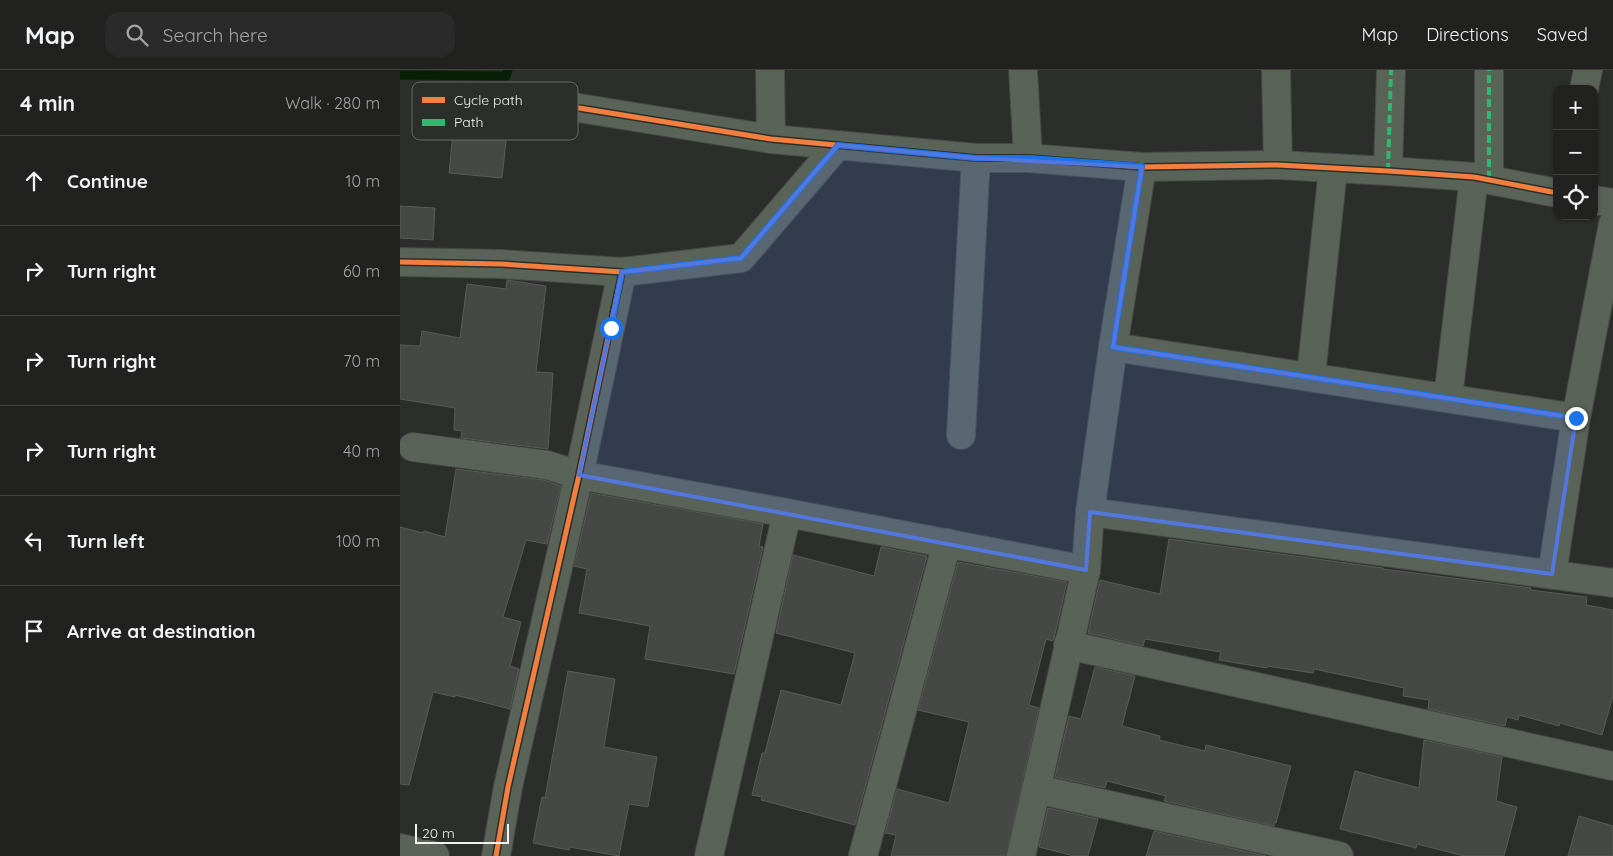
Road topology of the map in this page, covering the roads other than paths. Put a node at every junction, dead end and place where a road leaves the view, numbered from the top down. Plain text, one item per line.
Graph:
1 (770, 70) edge
2 (1023, 70) edge
3 (1276, 70) edge
4 (1391, 70) edge
5 (1489, 70) edge
6 (1588, 70) edge
7 (1585, 85) edge
8 (578, 108) edge
9 (771, 139) junction
10 (838, 145) junction
11 (976, 158) junction
12 (1028, 158) junction
13 (1142, 166) junction
14 (1278, 166) junction
15 (1333, 169) junction
16 (1388, 171) junction
17 (1481, 178) junction
18 (1553, 192) edge
19 (1598, 201) edge
20 (1613, 203) edge
21 (1613, 224) edge
22 (400, 262) edge
23 (622, 272) junction
24 (1113, 347) junction
25 (1311, 376) junction
26 (1448, 398) junction
27 (1576, 418) junction
28 (961, 435) dead end
29 (413, 447) dead end
30 (579, 475) junction
31 (1090, 512) junction
32 (788, 513) junction
33 (946, 543) junction
34 (1086, 570) junction
35 (1552, 574) junction
36 (1613, 583) edge
37 (1068, 645) junction
38 (1613, 766) edge
39 (1036, 789) junction
40 (400, 848) edge
41 (435, 856) edge
42 (496, 856) edge
43 (709, 856) edge
44 (863, 856) edge
45 (1021, 856) edge
46 (1339, 856) edge

1 - 9 street
2 - 12 street
3 - 14 street
4 - 16 street
5 - 17 street
6 - 7 street
8 - 9 street
9 - 10 street
10 - 11 street
10 - 23 street
11 - 12 street
11 - 28 street
12 - 13 street
13 - 14 street
13 - 24 street
14 - 15 street
15 - 16 street
15 - 25 street
16 - 17 street
17 - 18 street
17 - 26 street
19 - 20 street
21 - 27 street
22 - 23 street
23 - 30 street
24 - 25 street
24 - 31 street
25 - 26 street
26 - 27 street
27 - 35 street
29 - 30 street
30 - 32 street
30 - 42 street
31 - 34 street
31 - 35 street
32 - 33 street
32 - 43 street
33 - 34 street
33 - 44 street
34 - 37 street
35 - 36 street
37 - 38 street
37 - 39 street
39 - 45 street
39 - 46 street
40 - 41 street

